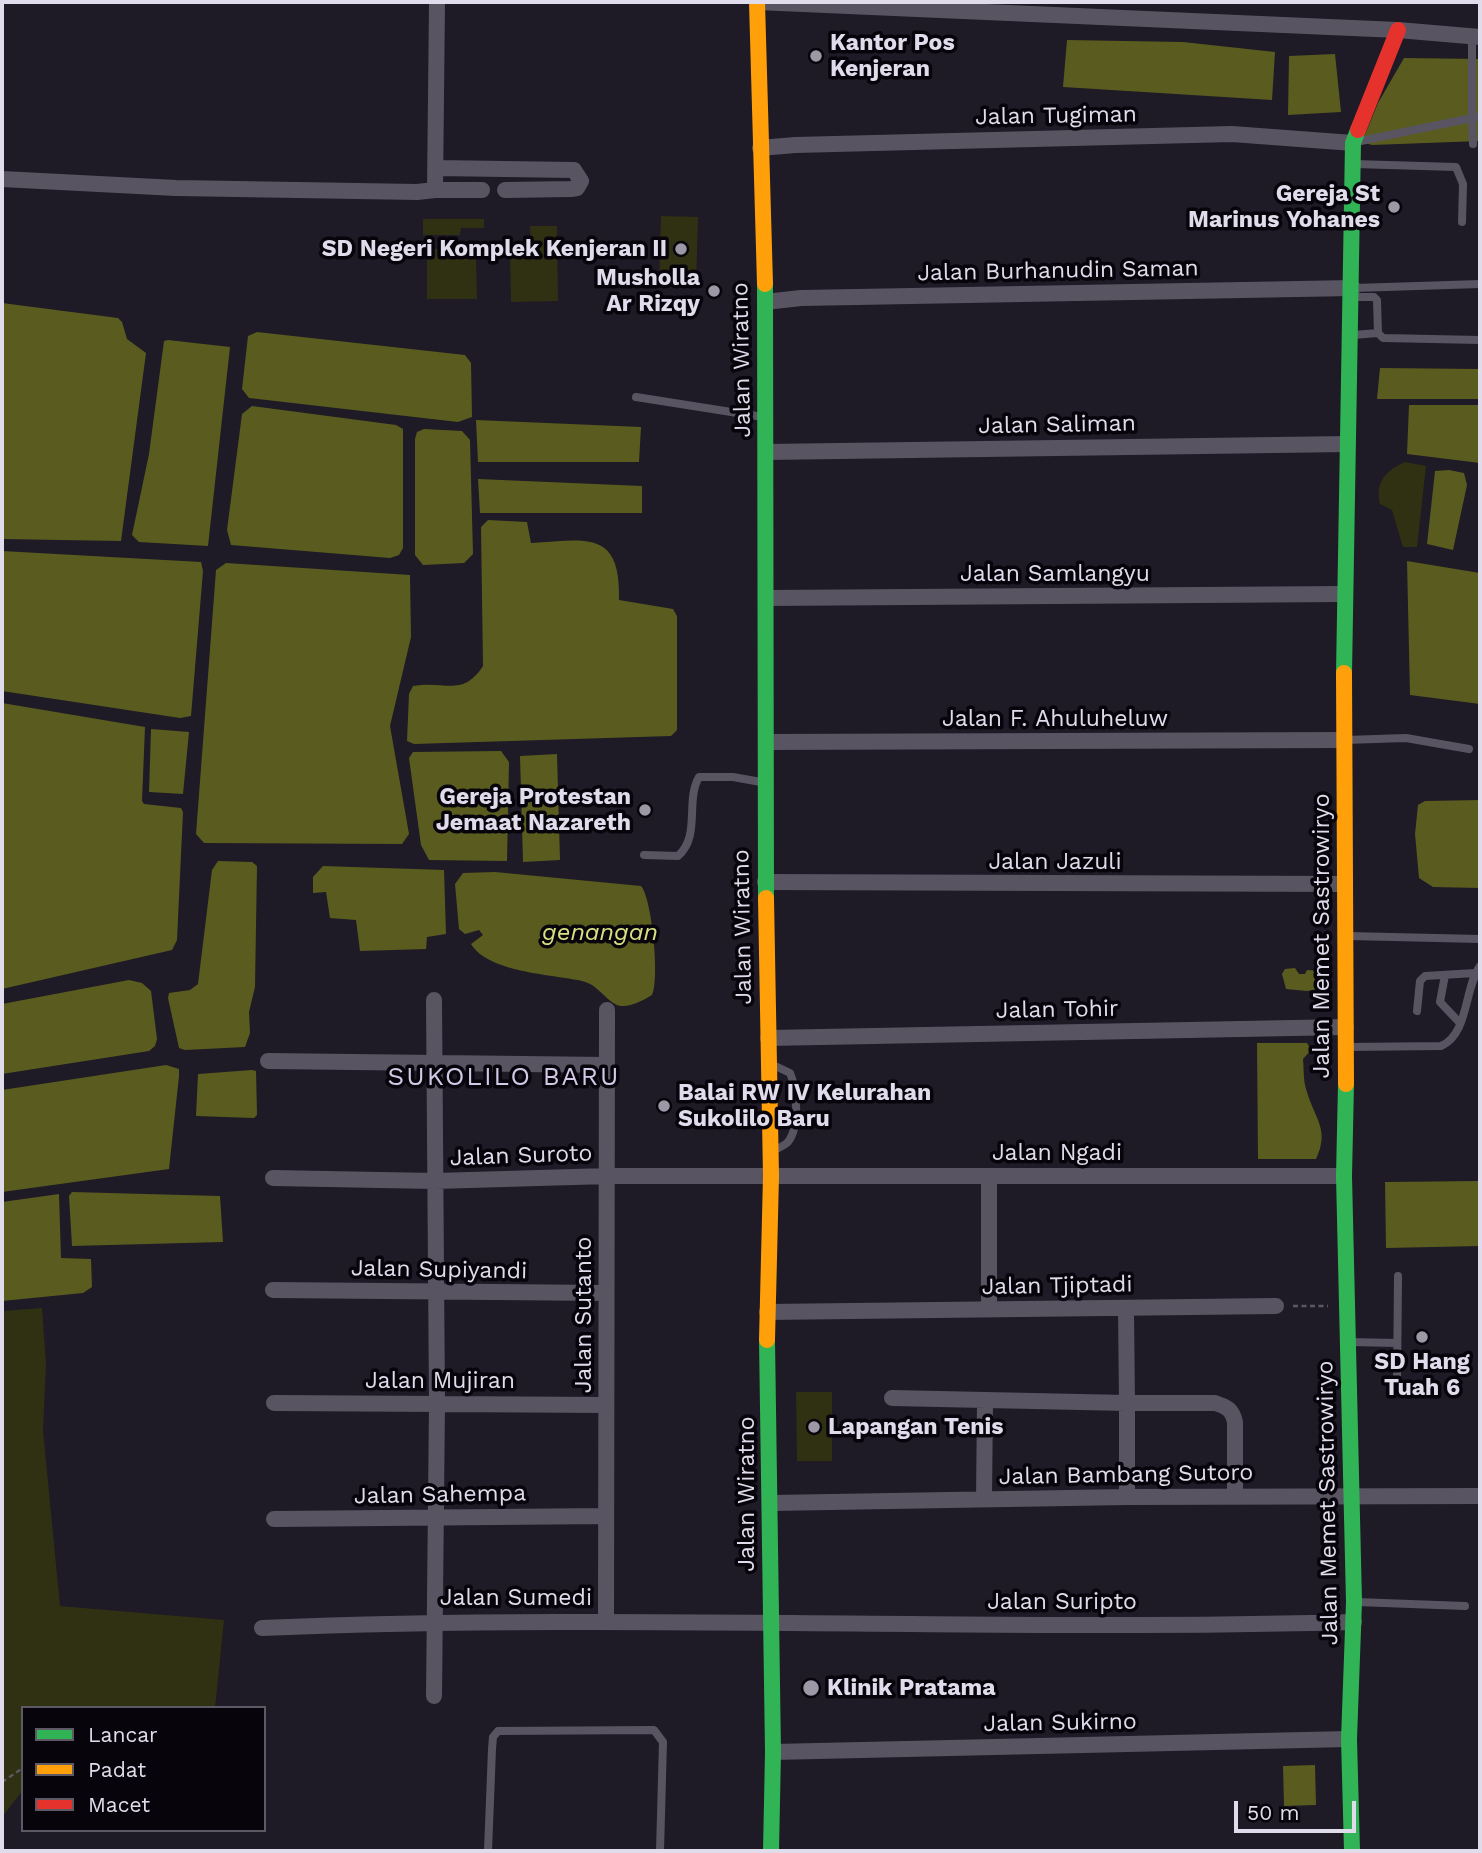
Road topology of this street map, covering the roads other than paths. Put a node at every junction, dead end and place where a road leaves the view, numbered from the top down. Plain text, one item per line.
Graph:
1 (437, 2) edge
2 (757, 2) edge
3 (956, 7) edge
4 (1103, 9) edge
5 (1398, 30) junction
6 (1476, 36) edge
7 (1476, 117) edge
8 (1353, 143) junction
9 (1473, 144) dead end
10 (760, 149) junction
11 (1353, 164) junction
12 (436, 169) junction
13 (2, 179) edge
14 (435, 190) junction
15 (482, 190) dead end
16 (505, 190) dead end
17 (1462, 222) dead end
18 (1480, 284) edge
19 (1352, 293) junction
20 (765, 302) junction
21 (1378, 333) junction
22 (1351, 335) junction
23 (1480, 340) edge
24 (636, 397) dead end
25 (766, 417) junction
26 (1348, 444) junction
27 (766, 452) junction
28 (1343, 594) junction
29 (768, 598) junction
30 (1345, 740) junction
31 (766, 741) junction
32 (1469, 749) dead end
33 (764, 782) junction
34 (644, 855) dead end
35 (765, 882) junction
36 (1344, 884) junction
37 (1345, 936) junction
38 (1480, 939) edge
39 (1478, 970) edge
40 (1445, 975) junction
41 (434, 1000) dead end
42 (607, 1010) dead end
43 (1417, 1011) dead end
44 (1459, 1022) junction
45 (1346, 1027) junction
46 (768, 1038) junction
47 (1347, 1047) junction
48 (268, 1060) dead end
49 (434, 1063) junction
50 (768, 1063) junction
51 (607, 1065) junction
52 (770, 1152) junction
53 (608, 1176) junction
54 (771, 1176) junction
55 (989, 1176) junction
56 (1344, 1176) junction
57 (273, 1178) dead end
58 (435, 1181) junction
59 (1398, 1276) dead end
60 (273, 1290) dead end
61 (434, 1293) junction
62 (605, 1293) junction
63 (1276, 1306) road end
64 (1126, 1308) junction
65 (989, 1309) junction
66 (767, 1312) junction
67 (1349, 1342) junction
68 (1397, 1343) junction
69 (1397, 1385) dead end
70 (892, 1398) dead end
71 (985, 1402) junction
72 (274, 1403) dead end
73 (437, 1403) junction
74 (1127, 1403) junction
75 (606, 1405) junction
76 (1235, 1496) junction
77 (1353, 1496) junction
78 (1480, 1496) edge
79 (1128, 1497) junction
80 (984, 1499) junction
81 (772, 1503) junction
82 (606, 1516) junction
83 (436, 1517) junction
84 (274, 1519) dead end
85 (1354, 1602) junction
86 (1465, 1606) dead end
87 (436, 1621) junction
88 (606, 1621) junction
89 (1354, 1622) junction
90 (771, 1623) junction
91 (262, 1628) dead end
92 (434, 1696) dead end
93 (1349, 1739) junction
94 (773, 1752) junction
95 (488, 1851) edge
96 (660, 1851) edge
97 (771, 1851) edge
98 (1352, 1851) edge

1 - 12 street
2 - 3 street
2 - 10 main road, Jalan Wiratno
3 - 4 street
4 - 5 street
5 - 6 street
5 - 8 main road, Jalan Memet Sastrowiryo
6 - 7 lane
7 - 8 lane
7 - 9 lane
8 - 10 street, Jalan Tugiman
8 - 11 main road, Jalan Memet Sastrowiryo
10 - 20 main road, Jalan Wiratno
11 - 17 lane
11 - 19 main road, Jalan Memet Sastrowiryo
12 - 14 street
12 - 16 street
13 - 14 street
14 - 15 street
18 - 19 lane
19 - 20 street, Jalan Burhanudin Saman
19 - 21 lane
19 - 22 main road, Jalan Memet Sastrowiryo
20 - 25 main road, Jalan Wiratno
21 - 22 lane
21 - 23 lane
22 - 26 main road, Jalan Memet Sastrowiryo
24 - 25 lane
25 - 27 main road, Jalan Wiratno
26 - 27 street, Jalan Saliman
26 - 28 main road, Jalan Memet Sastrowiryo
27 - 29 main road, Jalan Wiratno
28 - 29 street, Jalan Samlangyu
28 - 30 main road, Jalan Memet Sastrowiryo
29 - 31 main road, Jalan Wiratno
30 - 31 street, Jalan F. Ahuluheluw
30 - 32 lane
30 - 36 main road, Jalan Memet Sastrowiryo
31 - 33 main road, Jalan Wiratno
33 - 34 lane
33 - 35 main road, Jalan Wiratno
35 - 36 street, Jalan Jazuli
35 - 46 main road, Jalan Wiratno
36 - 37 main road, Jalan Memet Sastrowiryo
37 - 38 lane
37 - 45 main road, Jalan Memet Sastrowiryo
39 - 40 lane
39 - 44 lane
40 - 43 lane
40 - 44 lane
41 - 49 street
42 - 51 street, Jalan Sutanto
44 - 47 lane
45 - 46 street, Jalan Tohir
45 - 47 main road, Jalan Memet Sastrowiryo
46 - 50 main road, Jalan Wiratno
47 - 56 main road, Jalan Memet Sastrowiryo
48 - 49 street
49 - 51 street
49 - 58 street
50 - 52 main road, Jalan Wiratno
50 - 52 lane
51 - 53 street, Jalan Sutanto
52 - 54 main road, Jalan Wiratno
53 - 54 street, Jalan Suroto
53 - 58 street, Jalan Suroto
53 - 62 street, Jalan Sutanto
54 - 55 street, Jalan Ngadi
54 - 66 main road, Jalan Wiratno
55 - 56 street, Jalan Ngadi
55 - 65 street
56 - 67 main road, Jalan Memet Sastrowiryo
57 - 58 street, Jalan Suroto
58 - 61 street
59 - 68 lane
60 - 61 street, Jalan Supiyandi
61 - 62 street, Jalan Supiyandi
61 - 73 street
62 - 75 street, Jalan Sutanto
63 - 64 street, Jalan Tjiptadi
64 - 65 street, Jalan Tjiptadi
64 - 74 street
65 - 66 street, Jalan Tjiptadi
66 - 81 main road, Jalan Wiratno
67 - 68 lane
67 - 77 main road, Jalan Memet Sastrowiryo
68 - 69 lane
70 - 71 street
71 - 74 street
71 - 80 street
72 - 73 street, Jalan Mujiran
73 - 75 street, Jalan Mujiran
73 - 83 street
74 - 76 street
74 - 79 street
75 - 82 street, Jalan Sutanto
76 - 77 street, Jalan Bambang Sutoro
76 - 79 street, Jalan Bambang Sutoro
77 - 78 street, Jalan Bambang Sutoro
77 - 85 main road, Jalan Memet Sastrowiryo
79 - 80 street, Jalan Bambang Sutoro
80 - 81 street, Jalan Bambang Sutoro
81 - 90 main road, Jalan Wiratno
82 - 83 street, Jalan Sahempa
82 - 88 street, Jalan Sutanto
83 - 84 street, Jalan Sahempa
83 - 87 street
85 - 86 lane
85 - 89 main road, Jalan Memet Sastrowiryo
87 - 88 street, Jalan Sumedi
87 - 91 street, Jalan Sumedi
87 - 92 street
88 - 90 street, Jalan Sumedi
89 - 90 street, Jalan Suripto
89 - 93 main road, Jalan Memet Sastrowiryo
90 - 94 main road, Jalan Wiratno
93 - 94 street, Jalan Sukirno
93 - 98 main road, Jalan Memet Sastrowiryo
94 - 97 main road, Jalan Wiratno
95 - 96 lane

